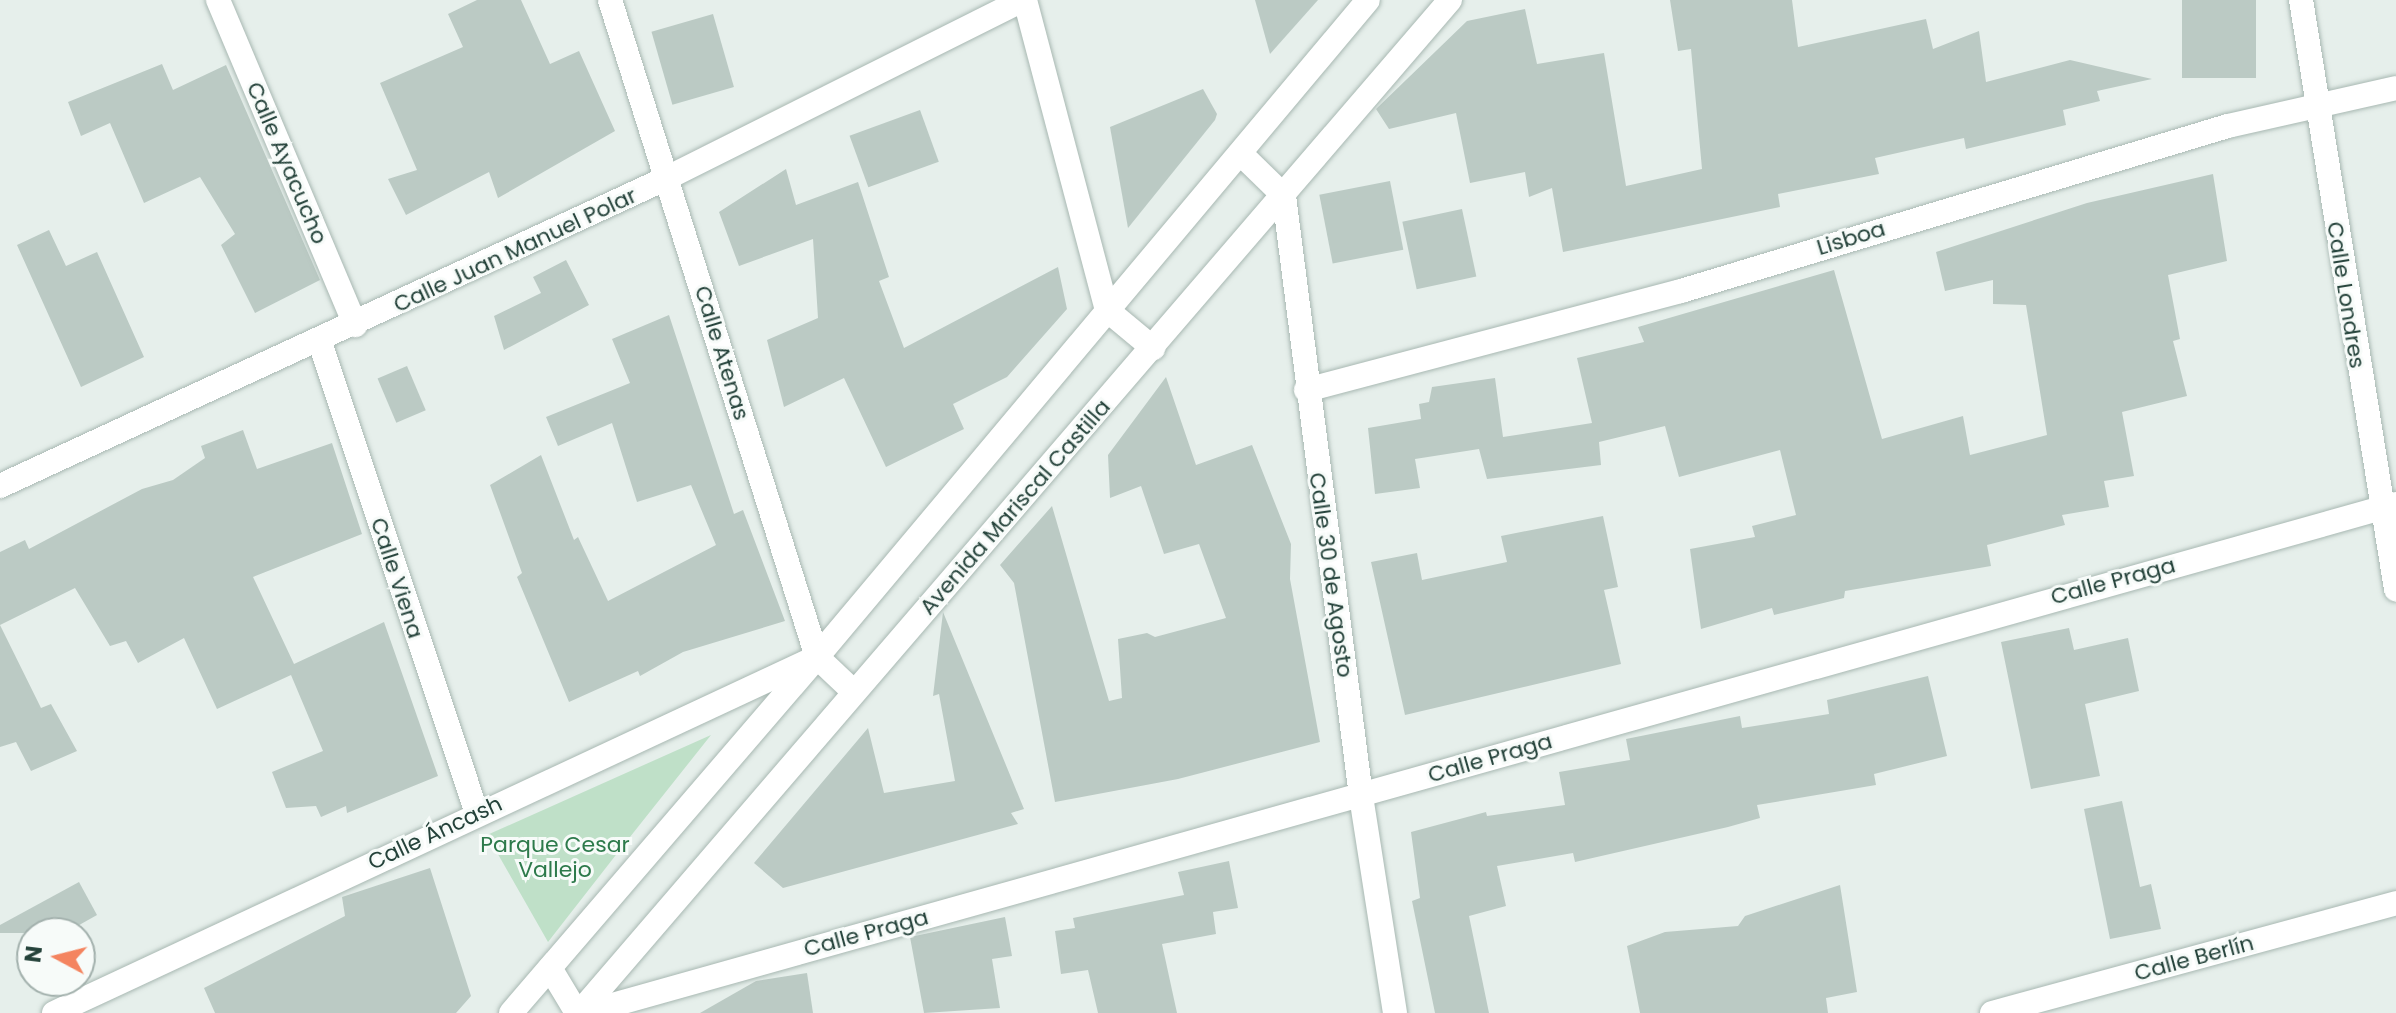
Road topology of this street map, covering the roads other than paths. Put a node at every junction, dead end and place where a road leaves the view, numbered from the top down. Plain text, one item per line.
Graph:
1 (218, 0) edge
2 (610, 0) edge
3 (1024, 0) edge
4 (1368, 0) edge
5 (1450, 0) edge
6 (2301, 0) edge
7 (2396, 88) edge
8 (2315, 108) junction
9 (1241, 154) junction
10 (667, 178) junction
11 (1284, 196) junction
12 (1107, 310) junction
13 (355, 325) junction
14 (320, 342) junction
15 (1153, 348) junction
16 (1306, 390) junction
17 (0, 486) edge
18 (2388, 506) edge
19 (2396, 589) edge
20 (817, 657) junction
21 (854, 692) junction
22 (1361, 796) junction
23 (477, 813) junction
24 (2396, 903) edge
25 (550, 968) junction
26 (54, 1013) edge
27 (511, 1013) edge
28 (580, 1013) edge
29 (1395, 1013) edge
30 (1992, 1013) edge

1 - 13 street, Calle Ayacucho
2 - 10 street, Calle Atenas
3 - 10 street, Calle Juan Manuel Polar
3 - 12 street
4 - 9 street
5 - 11 street, Avenida Mariscal Castilla
6 - 8 street, Calle Londres
7 - 8 street, Lisboa
8 - 16 street, Lisboa
8 - 18 street, Calle Londres
9 - 11 street
9 - 12 street
10 - 13 street, Calle Juan Manuel Polar
10 - 20 street, Calle Atenas
11 - 15 street, Avenida Mariscal Castilla
11 - 16 street, Calle 30 de Agosto
12 - 15 street
12 - 20 street
13 - 14 street, Calle Juan Manuel Polar
14 - 17 street, Calle Juan Manuel Polar
14 - 23 street, Calle Viena
15 - 21 street, Avenida Mariscal Castilla
16 - 22 street, Calle 30 de Agosto
18 - 19 street, Calle Londres
18 - 22 street, Calle Praga
20 - 21 street, Calle Atenas
20 - 23 street, Calle Áncash
20 - 25 street
21 - 28 street, Avenida Mariscal Castilla
22 - 28 street, Calle Praga
22 - 29 street, Calle 30 de Agosto
23 - 26 street, Calle Áncash
24 - 30 street, Calle Berlín
25 - 27 street
25 - 28 street

